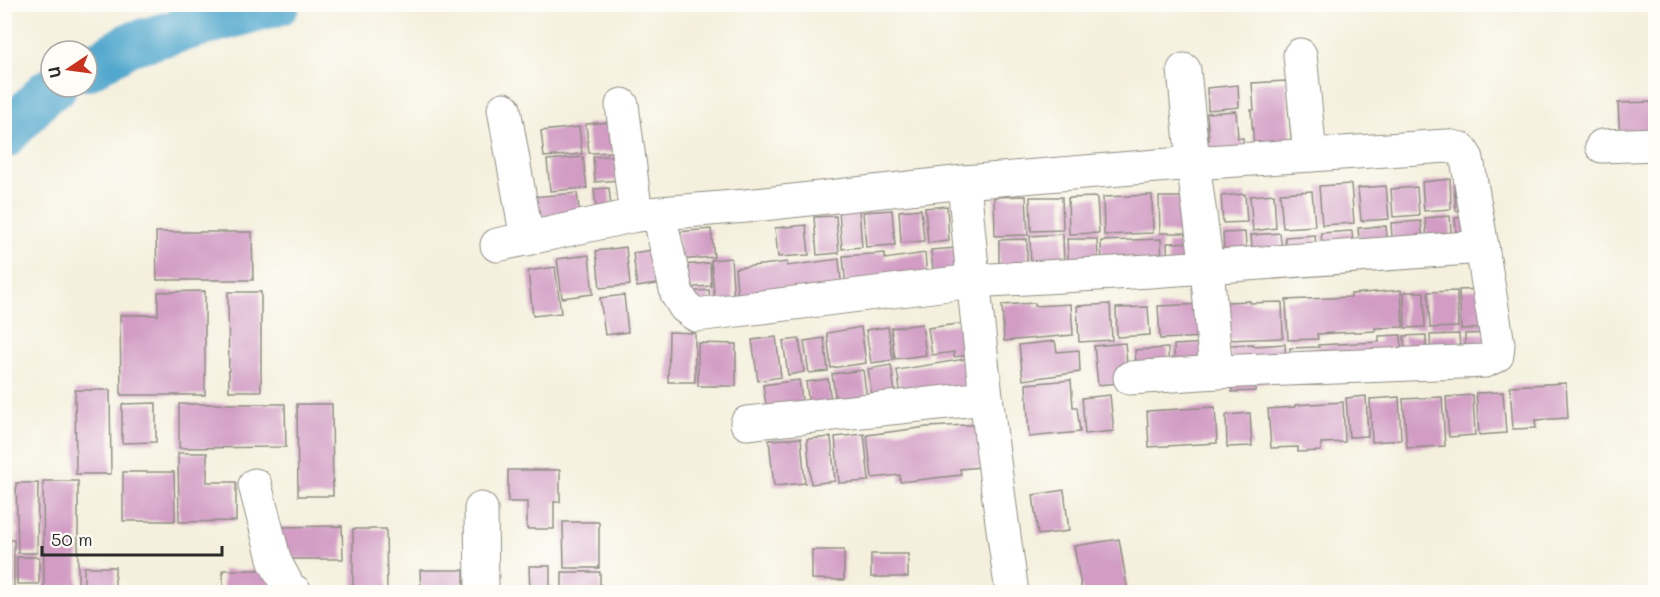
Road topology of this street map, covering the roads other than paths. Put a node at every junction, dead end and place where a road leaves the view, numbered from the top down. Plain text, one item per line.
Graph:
1 (1300, 56) dead end
2 (1184, 70) dead end
3 (622, 105) dead end
4 (504, 109) dead end
5 (1656, 144) edge
6 (1602, 146) dead end
7 (1310, 155) junction
8 (1193, 163) junction
9 (964, 182) junction
10 (647, 214) junction
11 (1482, 247) junction
12 (1208, 267) junction
13 (972, 281) junction
14 (1216, 372) junction
15 (1130, 378) dead end
16 (986, 398) junction
17 (747, 423) dead end
18 (255, 484) dead end
19 (481, 509) dead end
20 (295, 592) edge
21 (482, 592) edge
22 (1012, 592) edge

1 - 7 street
2 - 8 street
3 - 10 street
4 - 10 street
5 - 6 street
7 - 8 street
7 - 11 street
8 - 9 street
8 - 12 street
9 - 10 street
9 - 13 street
10 - 13 street
11 - 12 street
11 - 14 street
12 - 13 street
12 - 14 street
13 - 16 street
14 - 15 street
16 - 17 street
16 - 22 street
18 - 20 street
19 - 21 street

